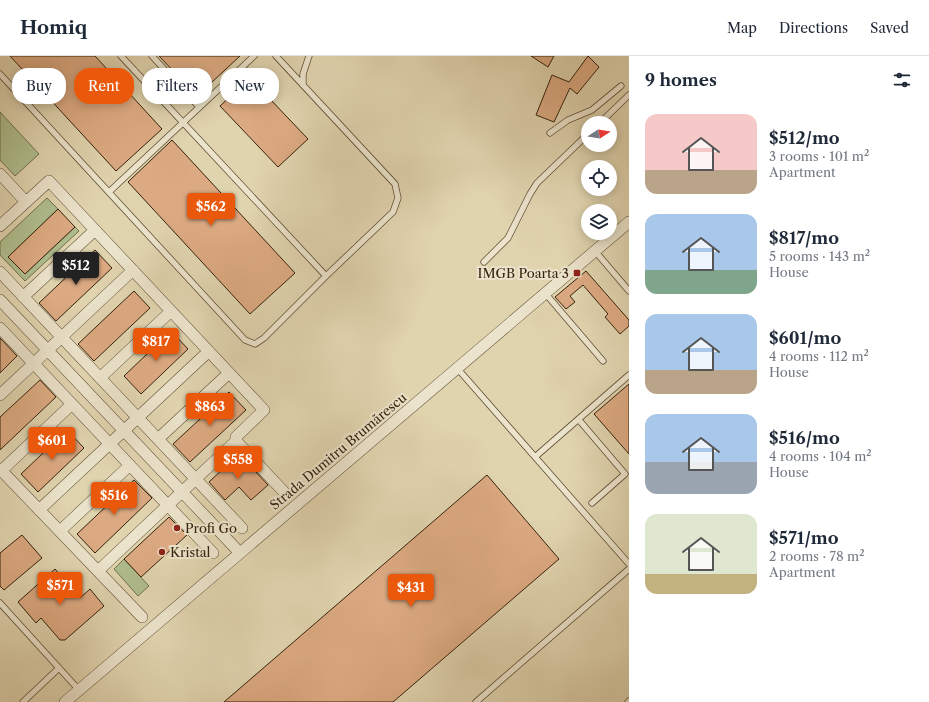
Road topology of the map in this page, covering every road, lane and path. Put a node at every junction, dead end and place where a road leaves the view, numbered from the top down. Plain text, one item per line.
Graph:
1 (120, 56) edge
2 (152, 56) edge
3 (254, 56) edge
4 (276, 56) edge
5 (309, 56) edge
6 (0, 74) edge
7 (303, 85) junction
8 (621, 86) dead end
9 (628, 95) edge
10 (199, 107) junction
11 (607, 116) edge
12 (182, 122) junction
13 (550, 133) dead end
14 (581, 141) edge
15 (0, 174) edge
16 (109, 192) junction
17 (26, 202) junction
18 (629, 222) edge
19 (0, 226) edge
20 (95, 230) junction
21 (595, 251) junction
22 (484, 262) dead end
23 (132, 270) junction
24 (0, 272) edge
25 (326, 276) junction
26 (629, 291) edge
27 (545, 293) junction
28 (23, 297) junction
29 (0, 300) edge
30 (171, 311) junction
31 (0, 328) edge
32 (62, 337) junction
33 (47, 351) junction
34 (209, 351) junction
35 (604, 361) dead end
36 (34, 363) junction
37 (457, 368) junction
38 (229, 373) junction
39 (629, 375) edge
40 (100, 378) junction
41 (0, 395) edge
42 (72, 404) junction
43 (138, 418) junction
44 (579, 420) junction
45 (124, 431) junction
46 (158, 439) junction
47 (236, 441) junction
48 (110, 444) junction
49 (535, 457) junction
50 (130, 465) junction
51 (1, 470) edge
52 (196, 479) junction
53 (181, 492) junction
54 (284, 492) dead end
55 (592, 503) dead end
56 (168, 505) junction
57 (40, 510) junction
58 (242, 528) dead end
59 (60, 531) junction
60 (213, 553) dead end
61 (240, 553) junction
62 (629, 564) edge
63 (629, 570) edge
64 (98, 571) junction
65 (0, 603) edge
66 (142, 617) dead end
67 (59, 668) junction
68 (79, 690) junction
69 (23, 702) edge
70 (65, 702) edge
71 (476, 702) edge

1 - 12 lane
2 - 10 lane
3 - 10 lane
4 - 7 lane
5 - 7 lane
6 - 16 lane
7 - 25 lane
8 - 13 lane
9 - 11 lane
10 - 12 lane
12 - 16 lane
12 - 25 lane
14 - 22 lane
15 - 17 street
16 - 25 lane
17 - 19 street
17 - 20 street
18 - 21 street, Strada Dumitru Brumărescu
20 - 23 street
20 - 28 street
21 - 26 lane
21 - 27 street, Strada Dumitru Brumărescu
23 - 30 street
23 - 32 street
24 - 28 street
27 - 35 lane
27 - 37 street, Strada Dumitru Brumărescu
28 - 32 street
29 - 33 street
30 - 34 street
30 - 40 street
31 - 36 street
32 - 33 street
32 - 40 street
33 - 36 street
33 - 45 street
34 - 38 street
34 - 43 street
36 - 41 street
36 - 42 street
37 - 49 lane
37 - 61 street, Strada Dumitru Brumărescu
38 - 46 street
38 - 47 street
39 - 44 lane
40 - 43 street
42 - 48 street
42 - 51 street
43 - 45 street
43 - 46 street
44 - 49 lane
44 - 55 lane
45 - 48 street
45 - 53 street
46 - 52 street
47 - 52 street
47 - 54 street
48 - 50 street
48 - 57 street
49 - 62 lane
50 - 56 street
50 - 59 street
51 - 57 street
52 - 53 street
52 - 58 street
53 - 56 street
53 - 61 street
56 - 60 street
56 - 64 street
57 - 59 street
59 - 64 street
61 - 68 street, Strada Dumitru Brumărescu
63 - 71 lane
64 - 66 street
65 - 67 lane
67 - 68 lane
67 - 69 lane
68 - 70 street, Strada Dumitru Brumărescu

